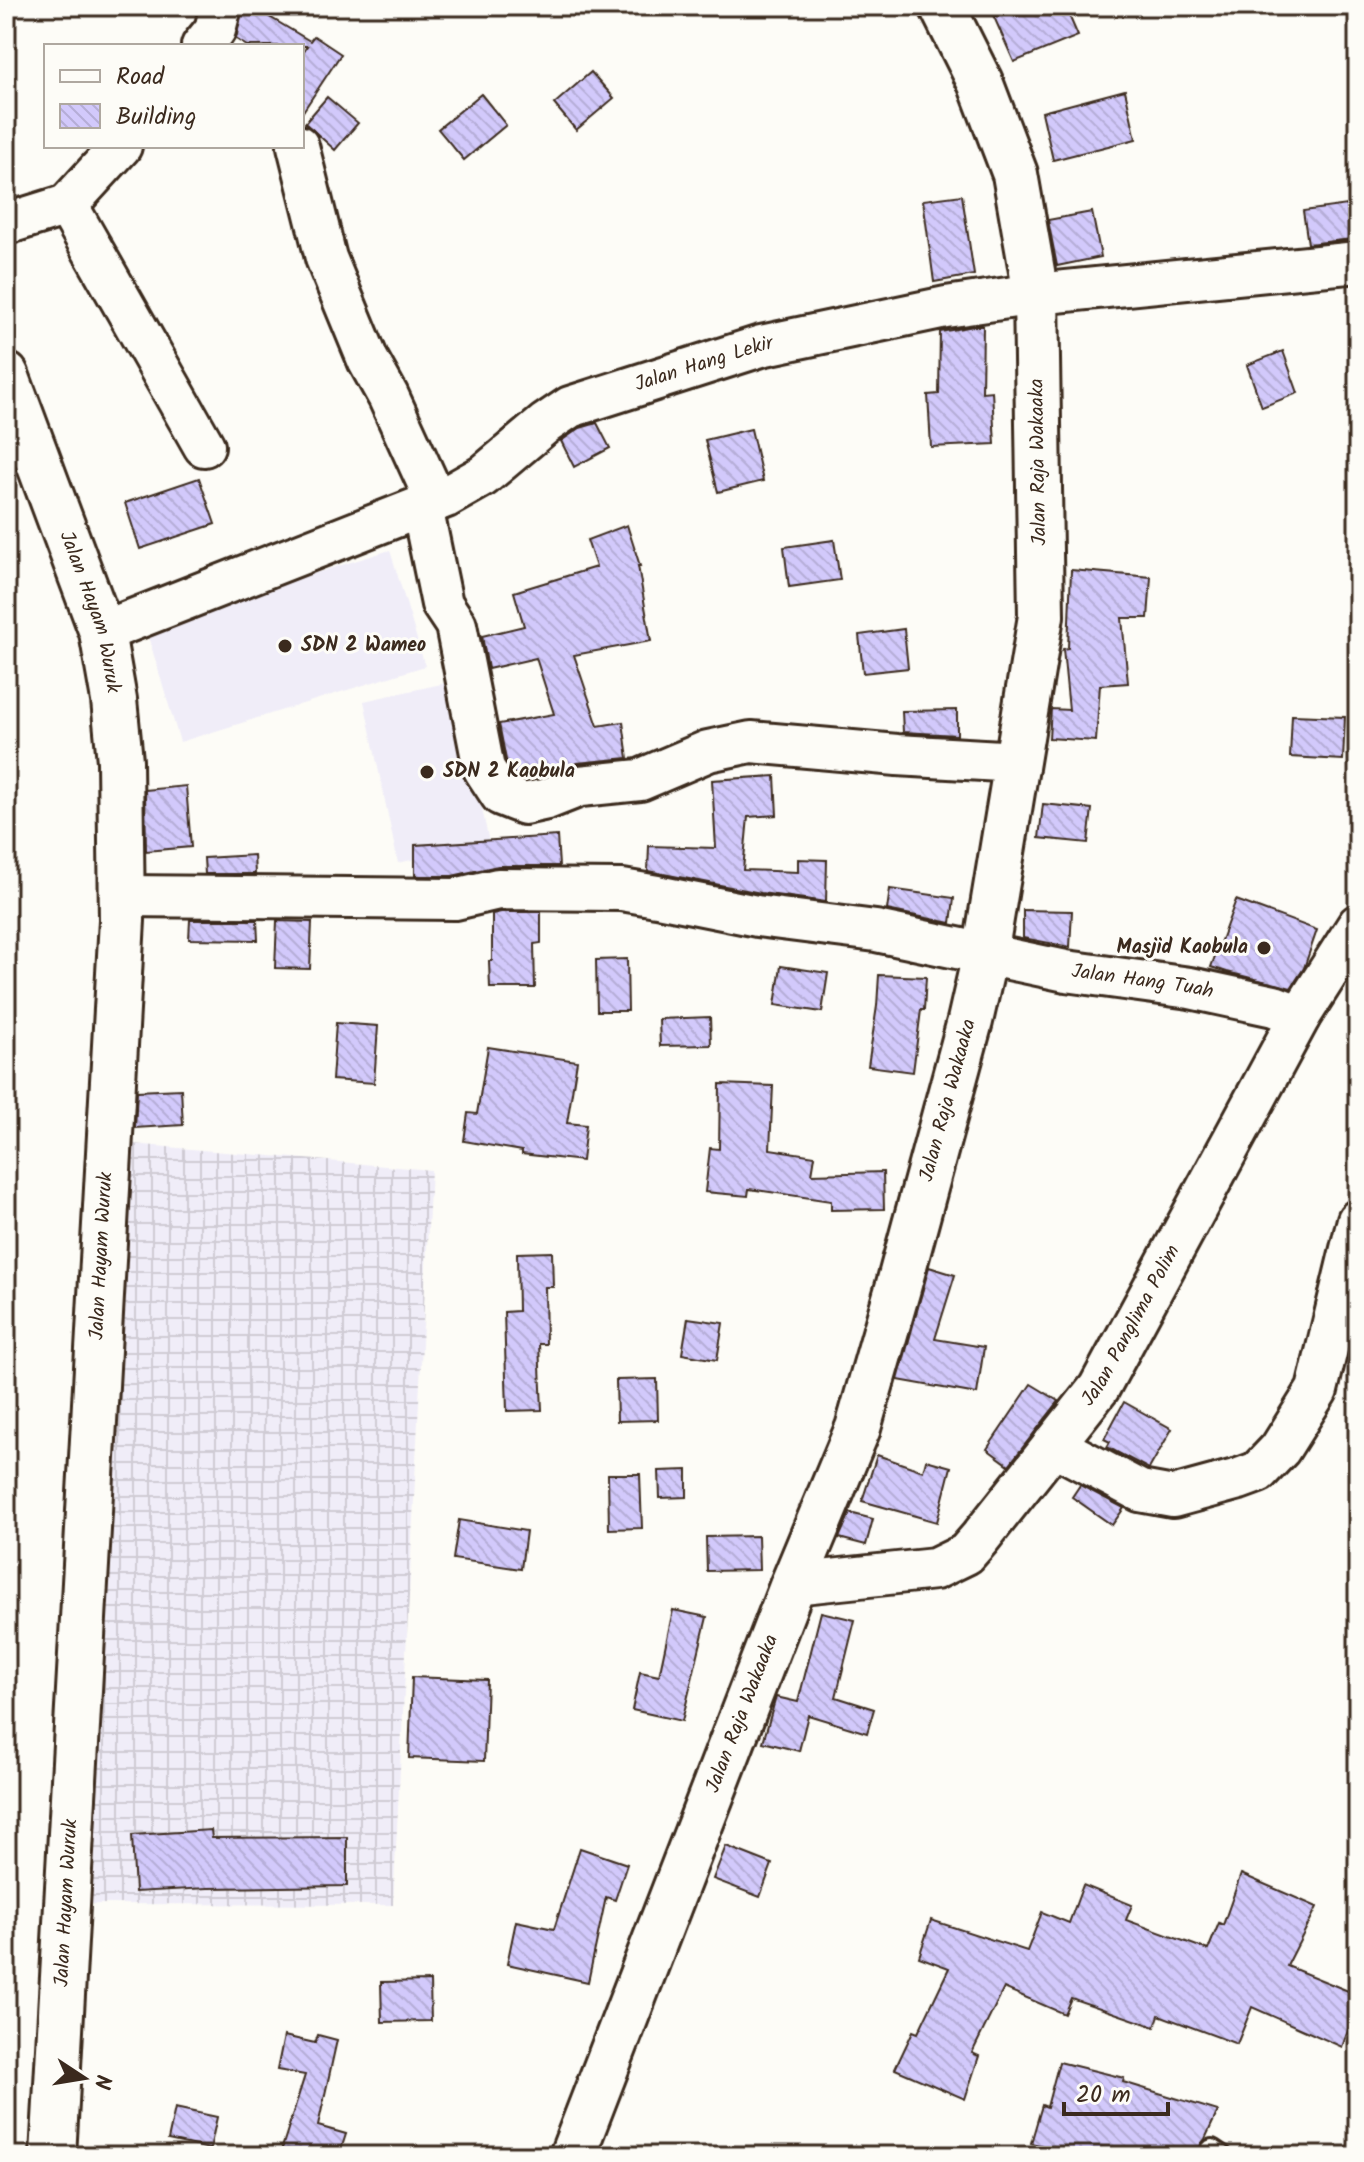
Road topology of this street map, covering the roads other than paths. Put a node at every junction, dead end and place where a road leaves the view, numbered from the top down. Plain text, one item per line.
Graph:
1 (942, 6) edge
2 (119, 148) edge
3 (298, 148) edge
4 (67, 205) junction
5 (6, 224) edge
6 (1358, 262) edge
7 (1036, 294) junction
8 (6, 375) edge
9 (204, 446) dead end
10 (429, 504) junction
11 (102, 632) junction
12 (1018, 762) junction
13 (122, 896) junction
14 (1358, 925) edge
15 (985, 955) junction
16 (1300, 1016) junction
17 (1358, 1220) edge
18 (1053, 1445) junction
19 (793, 1584) junction
20 (53, 2156) edge
21 (572, 2156) edge

1 - 7 street, Jalan Raja Wakaaka
2 - 4 street
3 - 10 street
4 - 5 street
4 - 9 street
6 - 7 street, Jalan Hang Lekir
7 - 10 street, Jalan Hang Lekir
7 - 12 street, Jalan Raja Wakaaka
8 - 11 street, Jalan Hayam Wuruk
10 - 11 street, Jalan Hang Lekir
10 - 12 street
11 - 13 street, Jalan Hayam Wuruk
12 - 15 street, Jalan Raja Wakaaka
13 - 15 street, Jalan Hang Tuah
13 - 20 street, Jalan Hayam Wuruk
14 - 16 street, Jalan Panglima Polim
15 - 16 street, Jalan Hang Tuah
15 - 19 street, Jalan Raja Wakaaka
16 - 18 street, Jalan Panglima Polim
17 - 18 street
18 - 19 street, Jalan Panglima Polim
19 - 21 street, Jalan Raja Wakaaka

